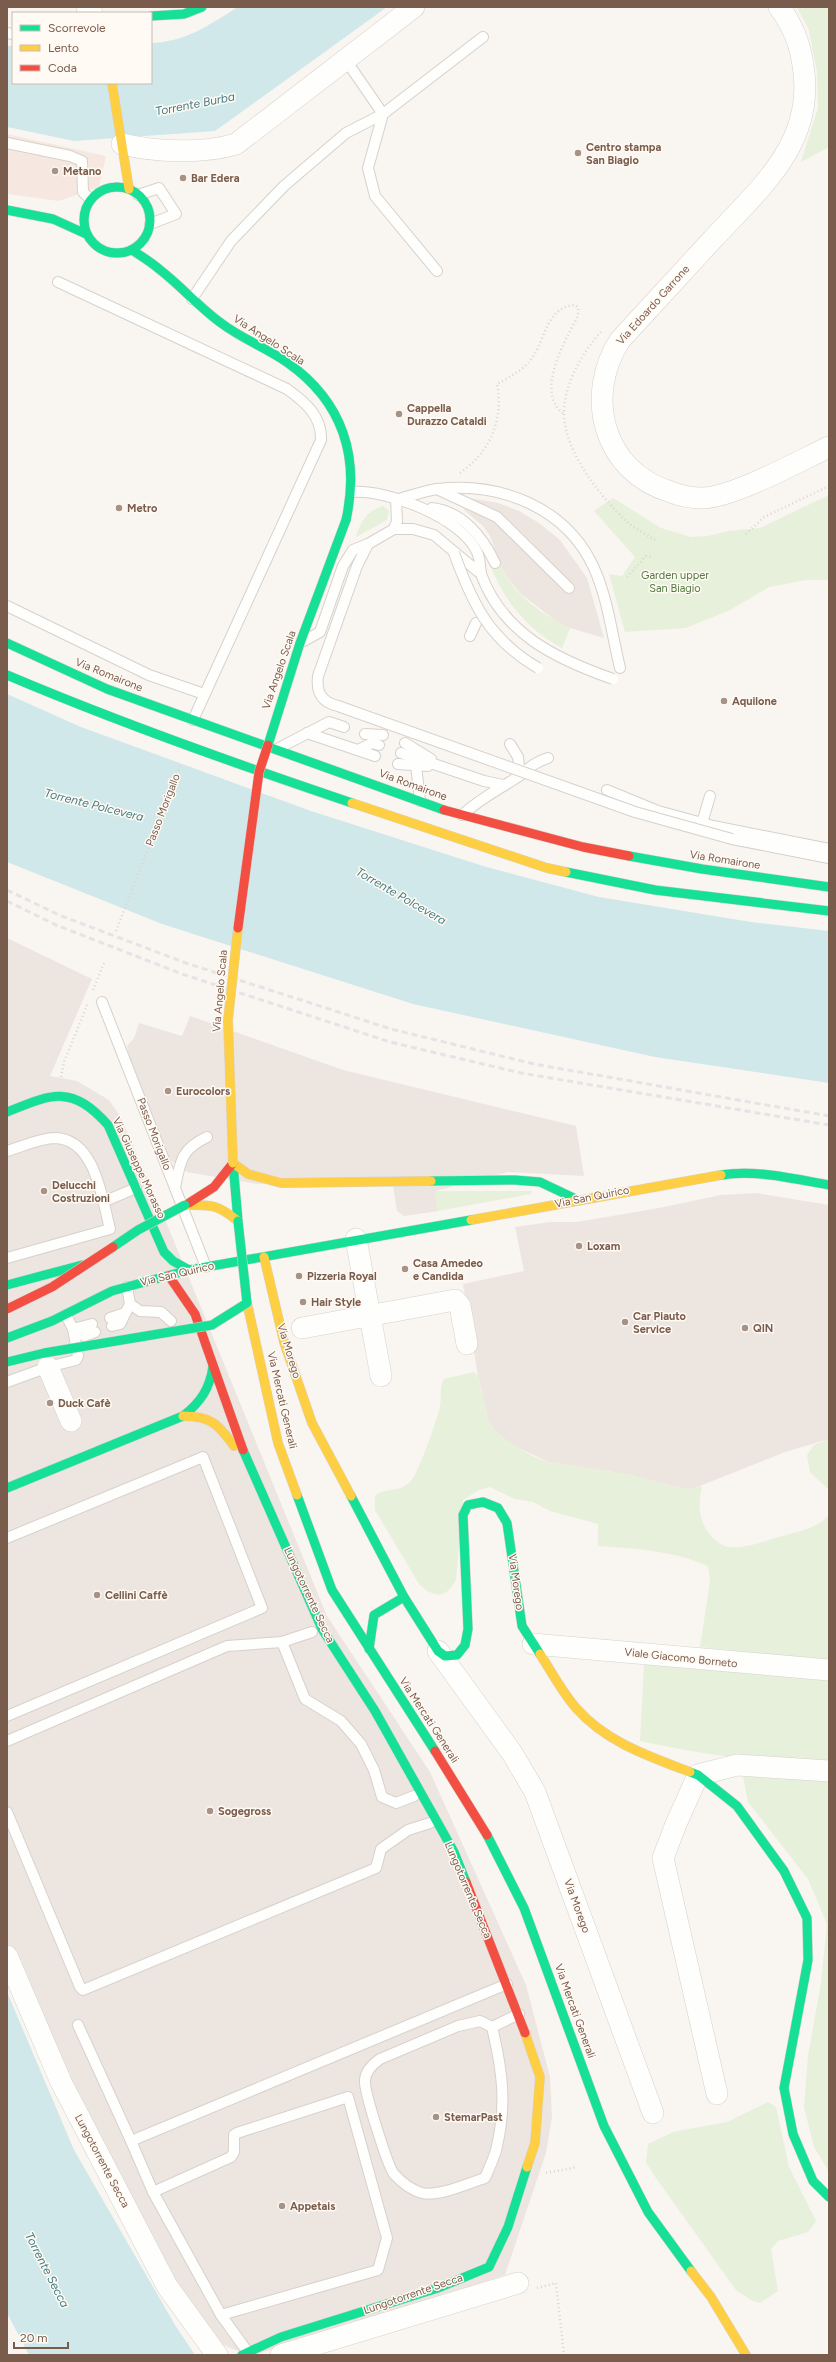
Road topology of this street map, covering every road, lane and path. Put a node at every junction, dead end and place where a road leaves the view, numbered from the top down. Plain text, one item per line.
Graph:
1 (202, 7) edge
2 (414, 7) edge
3 (779, 7) edge
4 (152, 16) edge
5 (483, 37) dead end
6 (345, 59) junction
7 (112, 84) edge
8 (384, 114) junction
9 (7, 143) edge
10 (122, 144) junction
11 (129, 189) junction
12 (138, 195) junction
13 (90, 199) junction
14 (78, 206) dead end
15 (7, 210) edge
16 (66, 212) dead end
17 (53, 218) junction
18 (150, 224) junction
19 (86, 234) junction
20 (147, 234) junction
21 (132, 250) junction
22 (437, 271) dead end
23 (166, 274) junction
24 (58, 282) dead end
25 (192, 299) junction
26 (564, 414) dead end
27 (829, 447) edge
28 (829, 486) edge
29 (437, 489) junction
30 (352, 492) junction
31 (396, 500) junction
32 (413, 505) junction
33 (394, 529) junction
34 (746, 534) dead end
35 (368, 544) junction
36 (454, 553) junction
37 (652, 557) dead end
38 (495, 563) dead end
39 (481, 574) junction
40 (627, 577) dead end
41 (569, 588) dead end
42 (7, 606) edge
43 (476, 623) dead end
44 (470, 636) dead end
45 (7, 643) edge
46 (300, 644) junction
47 (538, 668) dead end
48 (620, 668) dead end
49 (7, 675) edge
50 (613, 679) dead end
51 (204, 694) junction
52 (193, 720) junction
53 (344, 727) dead end
54 (307, 733) junction
55 (364, 734) dead end
56 (383, 735) dead end
57 (405, 743) dead end
58 (510, 744) dead end
59 (379, 745) dead end
60 (276, 749) junction
61 (358, 750) junction
62 (401, 753) dead end
63 (375, 756) dead end
64 (548, 758) dead end
65 (181, 762) dead end
66 (398, 764) dead end
67 (416, 765) junction
68 (444, 767) junction
69 (259, 772) junction
70 (520, 775) junction
71 (503, 785) junction
72 (607, 790) dead end
73 (710, 796) dead end
74 (420, 801) junction
75 (462, 816) junction
76 (702, 823) junction
77 (829, 849) edge
78 (829, 858) edge
79 (829, 887) edge
80 (829, 911) edge
81 (116, 931) dead end
82 (104, 963) dead end
83 (92, 992) dead end
84 (89, 999) dead end
85 (102, 1002) dead end
86 (58, 1096) junction
87 (7, 1112) edge
88 (207, 1137) dead end
89 (7, 1151) edge
90 (233, 1163) junction
91 (829, 1185) edge
92 (136, 1188) junction
93 (175, 1188) junction
94 (578, 1200) junction
95 (103, 1202) junction
96 (189, 1204) junction
97 (238, 1221) junction
98 (356, 1239) junction
99 (264, 1257) junction
100 (7, 1258) edge
101 (84, 1265) junction
102 (206, 1267) junction
103 (189, 1270) junction
104 (169, 1276) junction
105 (7, 1285) edge
106 (127, 1286) junction
107 (247, 1303) junction
108 (7, 1309) edge
109 (128, 1309) junction
110 (66, 1315) junction
111 (370, 1316) junction
112 (171, 1321) dead end
113 (111, 1322) dead end
114 (93, 1328) dead end
115 (302, 1328) dead end
116 (73, 1329) junction
117 (7, 1338) edge
118 (467, 1344) dead end
119 (7, 1362) edge
120 (214, 1366) junction
121 (48, 1367) junction
122 (381, 1376) dead end
123 (7, 1382) edge
124 (183, 1416) junction
125 (72, 1421) dead end
126 (251, 1469) junction
127 (7, 1488) edge
128 (7, 1538) edge
129 (404, 1597) junction
130 (340, 1602) junction
131 (353, 1607) dead end
132 (312, 1632) dead end
133 (282, 1642) junction
134 (533, 1644) junction
135 (369, 1649) junction
136 (438, 1651) junction
137 (829, 1670) edge
138 (7, 1716) edge
139 (7, 1740) edge
140 (829, 1771) edge
141 (698, 1775) junction
142 (414, 1796) dead end
143 (7, 1812) edge
144 (430, 1823) dead end
145 (7, 1956) edge
146 (507, 1984) junction
147 (519, 2014) junction
148 (78, 2025) dead end
149 (492, 2027) junction
150 (717, 2094) dead end
151 (653, 2113) dead end
152 (131, 2140) junction
153 (576, 2167) dead end
154 (523, 2179) junction
155 (153, 2192) junction
156 (829, 2198) edge
157 (526, 2286) joint
158 (221, 2315) junction
159 (244, 2353) edge
160 (217, 2355) edge
161 (281, 2355) edge
162 (564, 2355) edge
163 (746, 2355) edge

1 - 4 main road
2 - 6 street
3 - 27 street, Via Edoardo Garrone
5 - 8 lane
6 - 8 lane
6 - 10 street
7 - 10 main road
8 - 22 lane
8 - 25 lane
9 - 13 lane
10 - 11 main road
11 - 12 main road
11 - 13 main road
12 - 18 main road
12 - 18 lane
13 - 14 main road
13 - 19 main road
15 - 17 main road
16 - 17 main road
17 - 19 main road
18 - 20 main road
19 - 21 main road
20 - 21 main road
20 - 23 main road, Via Angelo Scala
21 - 23 main road, Via Angelo Scala
23 - 25 main road, Via Angelo Scala
24 - 51 lane
25 - 30 main road, Via Angelo Scala
26 - 29 path
28 - 34 path
29 - 31 lane
29 - 41 lane
29 - 48 lane
30 - 31 lane
30 - 46 main road, Via Angelo Scala, bridge
31 - 32 lane
31 - 33 lane
32 - 38 lane
32 - 39 lane
33 - 35 lane
33 - 36 lane
35 - 46 lane
35 - 78 lane, bridge
36 - 39 lane
36 - 47 lane, bridge
37 - 40 path
39 - 50 lane, bridge
42 - 51 lane
43 - 44 lane
45 - 52 main road, Via Romairone
46 - 69 main road, Via Angelo Scala, bridge
49 - 69 main road
51 - 52 lane
52 - 60 main road, Via Romairone
53 - 54 lane
54 - 60 lane
54 - 61 lane
55 - 56 lane
57 - 68 lane
58 - 70 lane
59 - 61 lane
60 - 74 main road, Via Romairone
61 - 63 lane
62 - 68 lane
64 - 70 lane
65 - 81 path, Passo Morigallo
66 - 67 lane
67 - 68 lane
67 - 74 lane
68 - 71 lane
69 - 80 main road
69 - 90 main road, Via Angelo Scala, bridge
70 - 71 lane
71 - 75 lane
72 - 76 lane
73 - 76 lane
74 - 75 main road, Via Romairone
75 - 79 main road, Via Romairone
76 - 77 lane
82 - 83 path
84 - 86 path
85 - 93 lane, Passo Morigallo
86 - 87 main road, Via Giuseppe Morasso
86 - 92 main road, Via Giuseppe Morasso
88 - 93 lane
89 - 95 lane
90 - 94 main road
90 - 96 main road
90 - 97 main road, Via Angelo Scala
91 - 94 main road, Via San Quirico
92 - 95 lane
92 - 103 main road, Via Giuseppe Morasso
93 - 102 lane, Passo Morigallo
94 - 98 main road, Via San Quirico
95 - 100 lane
96 - 97 main road
96 - 101 main road, bridge
97 - 107 main road, Via Angelo Scala, bridge
98 - 99 main road, Via San Quirico
98 - 111 street
99 - 102 main road, Via San Quirico
99 - 129 main road, Via Morego
101 - 105 main road
101 - 108 main road, bridge
102 - 103 main road, Via San Quirico
103 - 104 main road, Via San Quirico
104 - 106 main road, Via San Quirico
104 - 120 main road, Lungotorrente Secca
106 - 109 lane
106 - 110 main road, Via San Quirico
107 - 119 main road, bridge
107 - 130 main road, Via Mercati Generali
109 - 112 lane
109 - 113 lane
110 - 116 lane
110 - 117 main road, Via San Quirico
111 - 115 street
111 - 118 street
111 - 122 street
114 - 116 lane
116 - 121 lane
120 - 124 main road
120 - 126 main road, Lungotorrente Secca
121 - 123 lane
121 - 125 street
124 - 126 main road
124 - 127 main road
126 - 146 main road, Lungotorrente Secca
128 - 138 lane
129 - 135 main road
129 - 136 main road, Via Morego
130 - 131 main road
130 - 135 main road, Via Mercati Generali
132 - 133 lane
133 - 139 lane
133 - 142 lane
134 - 136 main road, Via Morego
134 - 137 street, Viale Giacomo Borneto
134 - 141 main road, Via Morego
135 - 163 main road, Via Mercati Generali
136 - 151 street, Via Morego
140 - 141 street
141 - 150 street
141 - 156 main road, Via Morego
143 - 144 lane
145 - 160 street, Lungotorrente Secca
146 - 147 main road, Lungotorrente Secca
146 - 152 lane
147 - 149 lane
147 - 154 main road, Lungotorrente Secca
148 - 152 lane
149 - 149 lane
152 - 155 lane
153 - 154 path
154 - 159 main road, Lungotorrente Secca
155 - 158 lane
155 - 158 lane
157 - 161 street
157 - 162 path
158 - 159 lane

